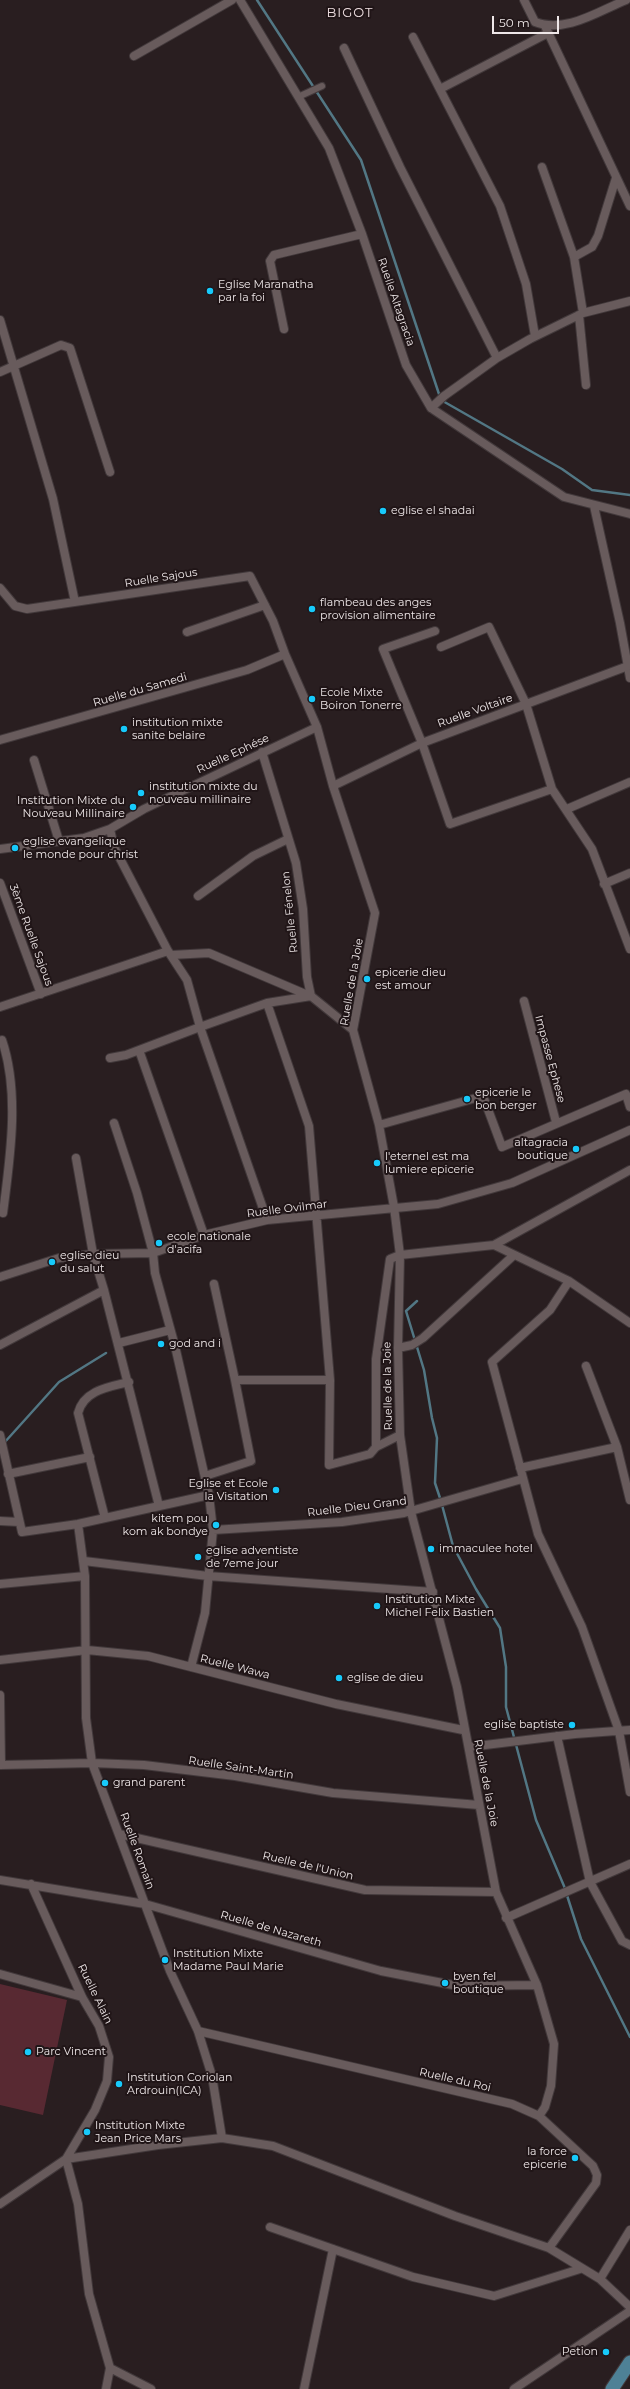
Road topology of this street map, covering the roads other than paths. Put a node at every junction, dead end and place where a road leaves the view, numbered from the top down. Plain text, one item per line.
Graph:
1 (232, 0) edge
2 (240, 0) edge
3 (524, 0) edge
4 (626, 0) edge
5 (547, 30) junction
6 (413, 37) dead end
7 (344, 48) dead end
8 (134, 56) dead end
9 (322, 86) dead end
10 (440, 89) junction
11 (298, 96) junction
12 (542, 166) dead end
13 (616, 178) junction
14 (630, 206) edge
15 (362, 234) junction
16 (574, 257) junction
17 (630, 301) edge
18 (581, 314) junction
19 (0, 320) edge
20 (284, 329) dead end
21 (535, 336) junction
22 (496, 358) junction
23 (15, 366) junction
24 (0, 372) edge
25 (586, 385) dead end
26 (431, 408) junction
27 (110, 472) dead end
28 (594, 506) junction
29 (630, 514) edge
30 (0, 588) edge
31 (75, 602) junction
32 (265, 605) junction
33 (434, 631) dead end
34 (187, 632) dead end
35 (441, 648) dead end
36 (285, 654) junction
37 (628, 666) junction
38 (630, 677) edge
39 (526, 704) junction
40 (317, 727) junction
41 (0, 740) edge
42 (422, 743) junction
43 (262, 752) junction
44 (34, 760) dead end
45 (630, 782) edge
46 (333, 786) junction
47 (552, 789) junction
48 (566, 809) junction
49 (110, 830) junction
50 (288, 838) junction
51 (59, 841) junction
52 (0, 849) edge
53 (630, 872) edge
54 (0, 883) edge
55 (604, 884) junction
56 (198, 896) dead end
57 (630, 949) edge
58 (169, 953) junction
59 (41, 994) junction
60 (311, 996) junction
61 (524, 1001) dead end
62 (267, 1003) junction
63 (0, 1007) edge
64 (200, 1027) junction
65 (353, 1030) junction
66 (1, 1039) edge
67 (139, 1050) junction
68 (110, 1058) dead end
69 (630, 1107) edge
70 (556, 1122) junction
71 (114, 1123) dead end
72 (379, 1124) junction
73 (630, 1130) edge
74 (76, 1158) dead end
75 (630, 1170) edge
76 (3, 1193) edge
77 (394, 1207) junction
78 (2, 1212) dead end
79 (317, 1216) junction
80 (267, 1220) junction
81 (204, 1235) junction
82 (494, 1245) junction
83 (153, 1253) junction
84 (93, 1254) junction
85 (400, 1255) junction
86 (514, 1255) junction
87 (0, 1277) edge
88 (569, 1281) junction
89 (214, 1284) dead end
90 (104, 1290) junction
91 (630, 1324) edge
92 (170, 1330) junction
93 (119, 1343) junction
94 (0, 1345) edge
95 (398, 1348) junction
96 (586, 1366) dead end
97 (235, 1380) junction
98 (330, 1380) junction
99 (129, 1382) junction
100 (400, 1435) junction
101 (0, 1436) edge
102 (376, 1447) junction
103 (617, 1447) junction
104 (90, 1457) junction
105 (520, 1468) junction
106 (8, 1474) junction
107 (205, 1476) junction
108 (522, 1479) junction
109 (209, 1495) junction
110 (630, 1500) edge
111 (158, 1506) junction
112 (411, 1512) junction
113 (106, 1518) junction
114 (0, 1521) edge
115 (18, 1522) junction
116 (78, 1524) junction
117 (213, 1530) junction
118 (84, 1561) junction
119 (85, 1576) junction
120 (208, 1576) junction
121 (0, 1584) edge
122 (433, 1592) junction
123 (87, 1650) junction
124 (0, 1660) edge
125 (191, 1667) junction
126 (0, 1695) edge
127 (464, 1730) junction
128 (630, 1730) edge
129 (619, 1731) junction
130 (557, 1736) junction
131 (469, 1747) junction
132 (92, 1763) junction
133 (1, 1765) edge
134 (630, 1792) edge
135 (479, 1805) junction
136 (119, 1834) junction
137 (630, 1864) edge
138 (0, 1880) edge
139 (590, 1882) junction
140 (31, 1884) junction
141 (496, 1892) junction
142 (145, 1904) junction
143 (506, 1918) junction
144 (630, 1945) edge
145 (0, 1974) edge
146 (538, 1985) junction
147 (82, 1997) junction
148 (198, 2031) junction
149 (539, 2116) junction
150 (222, 2138) junction
151 (66, 2159) junction
152 (0, 2204) edge
153 (270, 2227) dead end
154 (630, 2230) edge
155 (549, 2248) junction
156 (333, 2250) junction
157 (580, 2268) junction
158 (600, 2279) junction
159 (630, 2307) edge
160 (630, 2311) edge
161 (630, 2362) edge
162 (110, 2368) junction
163 (106, 2389) edge
164 (151, 2389) edge
165 (304, 2389) edge
166 (514, 2389) edge
167 (612, 2389) edge

1 - 8 street
2 - 11 street, Ruelle Altagracia
3 - 5 street
4 - 5 street
5 - 10 street
5 - 13 street
6 - 10 street
7 - 22 street
9 - 11 street
10 - 21 street
11 - 15 street, Ruelle Altagracia
12 - 16 street
13 - 14 street
13 - 16 street
15 - 20 street
15 - 26 street, Ruelle Altagracia
16 - 18 street
17 - 18 street
18 - 21 street
18 - 25 street
19 - 23 street
21 - 22 street
22 - 26 street
23 - 24 street
23 - 27 street
23 - 31 street
26 - 28 street, Ruelle Altagracia
28 - 29 street, Ruelle Altagracia
28 - 37 street
30 - 31 street, Ruelle Sajous
31 - 32 street, Ruelle Sajous
32 - 34 street
32 - 36 street, Ruelle Sajous
33 - 42 street
35 - 39 street
36 - 40 street, Ruelle de la Joie
36 - 41 street, Ruelle du Samedi
37 - 38 street
37 - 39 street, Ruelle Voltaire
39 - 42 street, Ruelle Voltaire
39 - 47 street
40 - 43 street, Ruelle Ephése
40 - 46 street, Ruelle de la Joie
42 - 46 street, Ruelle Voltaire
42 - 47 street
43 - 49 street, Ruelle Ephése
43 - 50 street, Ruelle Fénelon
44 - 51 street
45 - 48 street
46 - 65 street, Ruelle de la Joie
47 - 48 street
48 - 55 street
49 - 51 street, Ruelle Ephése
49 - 58 street
50 - 56 street
50 - 60 street, Ruelle Fénelon
51 - 52 street, Ruelle Ephése
53 - 55 street
54 - 59 street, 3ème Ruelle Sajous
55 - 57 street
58 - 59 street
58 - 60 street
58 - 64 street
59 - 63 street
60 - 62 street
60 - 65 street
61 - 70 street, Impasse Ephese
62 - 64 street
62 - 79 street
64 - 67 street
64 - 80 street
65 - 72 street, Ruelle de la Joie
66 - 76 street
67 - 68 street
67 - 81 street
69 - 70 street
70 - 72 street
71 - 83 street
72 - 77 street, Ruelle de la Joie
73 - 77 street, Ruelle Ovilmar
74 - 84 street
75 - 82 street
76 - 78 street
77 - 79 street, Ruelle Ovilmar
77 - 85 street, Ruelle de la Joie
79 - 80 street, Ruelle Ovilmar
79 - 98 street
80 - 81 street, Ruelle Ovilmar
81 - 83 street, Ruelle Ovilmar
82 - 85 street
82 - 86 street
83 - 84 street, Ruelle Ovilmar
83 - 92 street
84 - 87 street, Ruelle Ovilmar
84 - 90 street
85 - 95 street, Ruelle de la Joie
85 - 102 street
86 - 88 street
86 - 95 street
88 - 91 street
88 - 105 street
89 - 97 street
90 - 93 street
90 - 94 street
92 - 93 street
92 - 107 street
93 - 99 street
95 - 100 street, Ruelle de la Joie
96 - 103 street
97 - 98 street
97 - 107 street
98 - 102 street
99 - 104 street
99 - 111 street
100 - 102 street
100 - 112 street, Ruelle de la Joie
101 - 106 street
103 - 105 street
103 - 110 street
104 - 106 street
104 - 113 street
105 - 108 street
106 - 115 street
107 - 109 street
108 - 112 street, Ruelle Dieu Grand
108 - 129 street
109 - 111 street
109 - 117 street
111 - 113 street
112 - 117 street, Ruelle Dieu Grand
112 - 122 street, Ruelle de la Joie
113 - 116 street
114 - 115 street
115 - 116 street
116 - 118 street, Ruelle Romain
117 - 120 street
118 - 119 street, Ruelle Romain
118 - 120 street
119 - 121 street
119 - 123 street, Ruelle Romain
120 - 122 street
120 - 125 street
122 - 127 street, Ruelle de la Joie
123 - 124 street, Ruelle Wawa
123 - 125 street, Ruelle Wawa
123 - 132 street, Ruelle Romain
125 - 127 street, Ruelle Wawa
126 - 133 street
127 - 131 street, Ruelle de la Joie
128 - 129 street
129 - 130 street
129 - 134 street
130 - 131 street
130 - 139 street
131 - 135 street, Ruelle de la Joie
132 - 133 street, Ruelle Saint-Martin
132 - 135 street, Ruelle Saint-Martin
132 - 136 street, Ruelle Romain
135 - 141 street, Ruelle de la Joie
136 - 141 street, Ruelle de l'Union
136 - 142 street, Ruelle Romain
137 - 139 street
138 - 140 street, Ruelle de Nazareth
139 - 143 street
139 - 144 street
140 - 142 street, Ruelle de Nazareth
140 - 147 street, Ruelle Alain
141 - 143 street, Ruelle de la Joie
142 - 146 street, Ruelle de Nazareth
142 - 148 street, Ruelle Romain
143 - 146 street, Ruelle de la Joie
145 - 147 street
146 - 149 street, Ruelle de la Joie
147 - 151 street, Ruelle Alain
148 - 149 street, Ruelle du Roi
148 - 150 street, Ruelle Romain
149 - 155 street, Ruelle du Roi
150 - 151 street
150 - 155 street
151 - 152 street
151 - 162 street
153 - 156 street
154 - 158 street
155 - 157 street
156 - 157 street
156 - 165 street
157 - 158 street
158 - 159 street
160 - 166 street
161 - 167 main road
162 - 163 street
162 - 164 street

